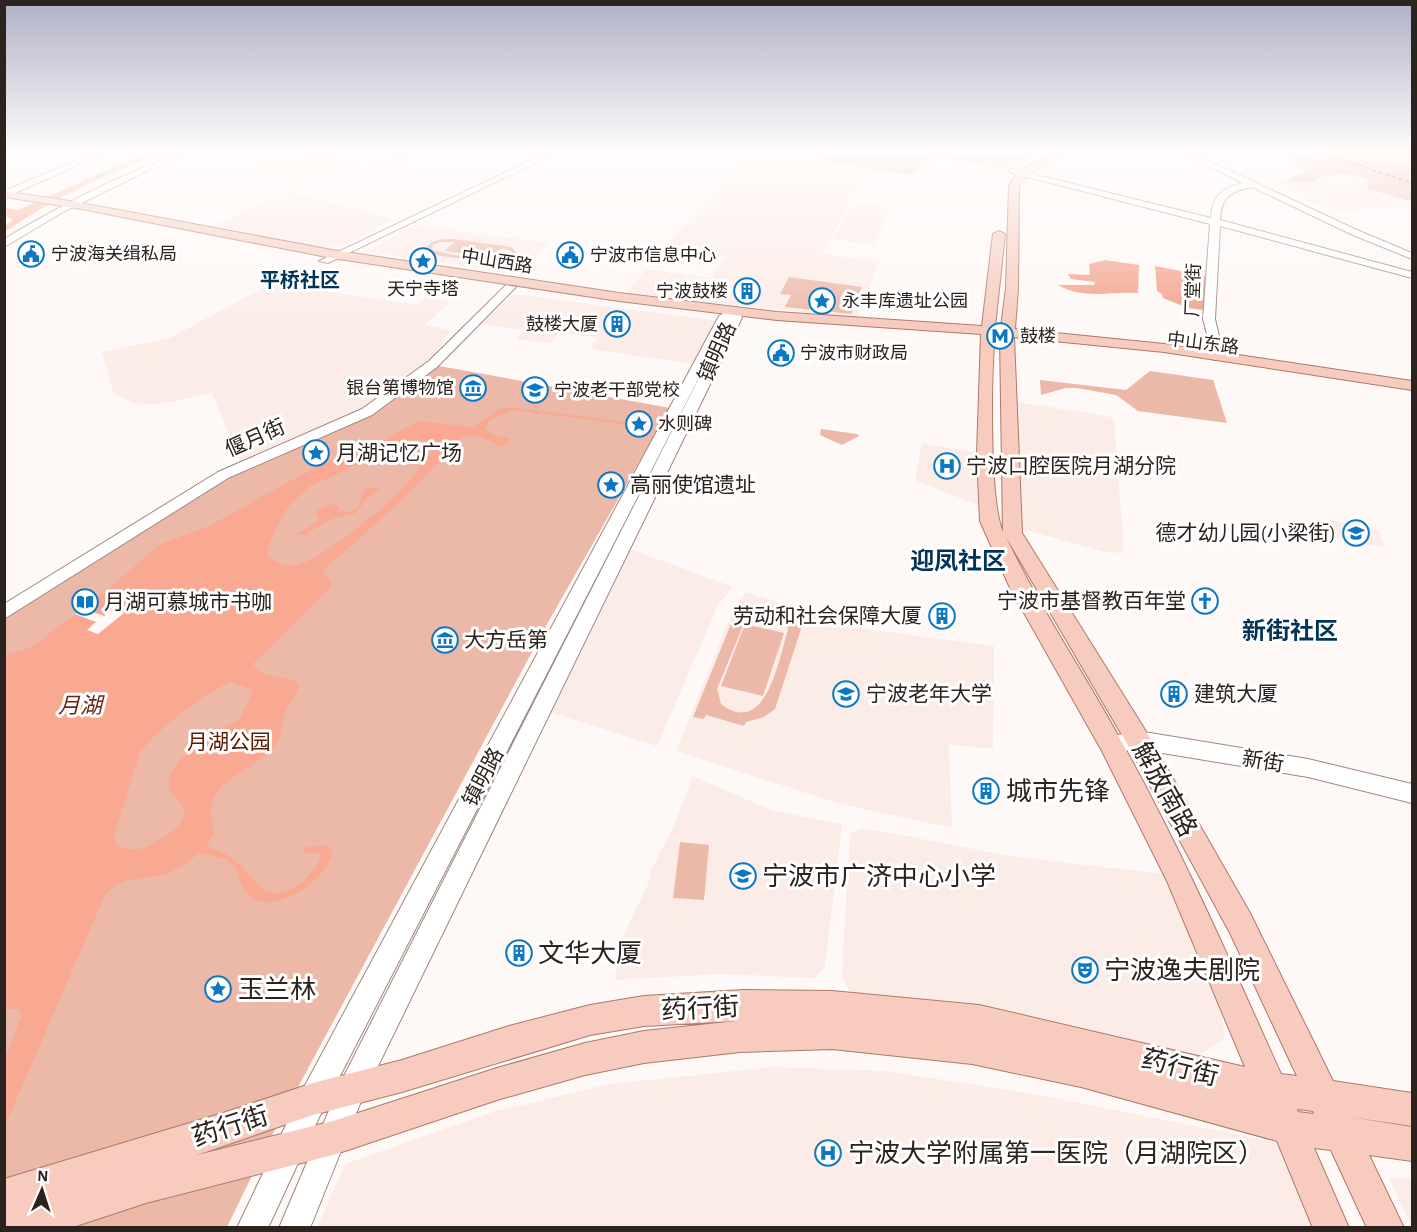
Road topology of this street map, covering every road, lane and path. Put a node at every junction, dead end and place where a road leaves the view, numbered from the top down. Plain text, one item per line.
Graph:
1 (51, 209) edge
2 (87, 209) edge
3 (427, 209) edge
4 (432, 209) edge
5 (1000, 209) edge
6 (1012, 209) edge
7 (1164, 209) edge
8 (1218, 209) edge
9 (1310, 209) edge
10 (1214, 222) junction
11 (4, 244) edge
12 (1413, 254) edge
13 (332, 257) junction
14 (1413, 275) edge
15 (510, 287) junction
16 (731, 315) junction
17 (997, 335) junction
18 (1218, 357) junction
19 (1413, 385) edge
20 (1413, 393) edge
21 (4, 613) edge
22 (1138, 740) junction
23 (1111, 744) junction
24 (1413, 794) edge
25 (1270, 1089) junction
26 (352, 1090) junction
27 (1322, 1097) junction
28 (313, 1098) junction
29 (1413, 1109) edge
30 (1285, 1127) junction
31 (1340, 1134) junction
32 (333, 1138) junction
33 (1413, 1144) edge
34 (288, 1150) junction
35 (4, 1197) edge
36 (14, 1227) edge
37 (252, 1227) edge
38 (294, 1227) edge
39 (1331, 1227) edge
40 (1386, 1227) edge

1 - 11 main road
2 - 13 main road, 中山西路
3 - 13 main road
4 - 13 main road
5 - 17 main road
6 - 17 main road
7 - 10 main road
8 - 10 main road, 厂堂街
9 - 12 main road
10 - 14 main road
10 - 18 main road, 厂堂街
13 - 15 main road, 中山西路
13 - 16 main road, 中山西路
15 - 16 main road, 中山西路
15 - 21 main road, 偃月街
16 - 17 main road, 中山西路
16 - 26 main road, 镇明路
16 - 28 main road, 镇明路
17 - 18 main road, 中山东路
17 - 20 main road, 中山东路
17 - 22 main road, 解放南路
17 - 23 main road, 解放南路
18 - 19 main road, 中山东路
22 - 23 main road, 新街
22 - 24 main road, 新街
22 - 27 main road, 解放南路
23 - 25 main road, 解放南路
25 - 26 main road, 药行街
25 - 27 main road, 药行街
25 - 30 main road, 解放南路
26 - 28 main road, 药行街
26 - 32 main road, 镇明路
27 - 29 main road, 药行街
27 - 31 main road, 解放南路
28 - 34 main road, 镇明路
28 - 35 main road, 药行街
30 - 31 main road, 药行街
30 - 32 main road, 药行街
30 - 39 main road, 解放南路
31 - 33 main road, 药行街
31 - 40 main road, 解放南路
32 - 34 main road, 药行街
32 - 38 main road, 镇明路
34 - 36 main road, 药行街
34 - 37 main road, 镇明路

